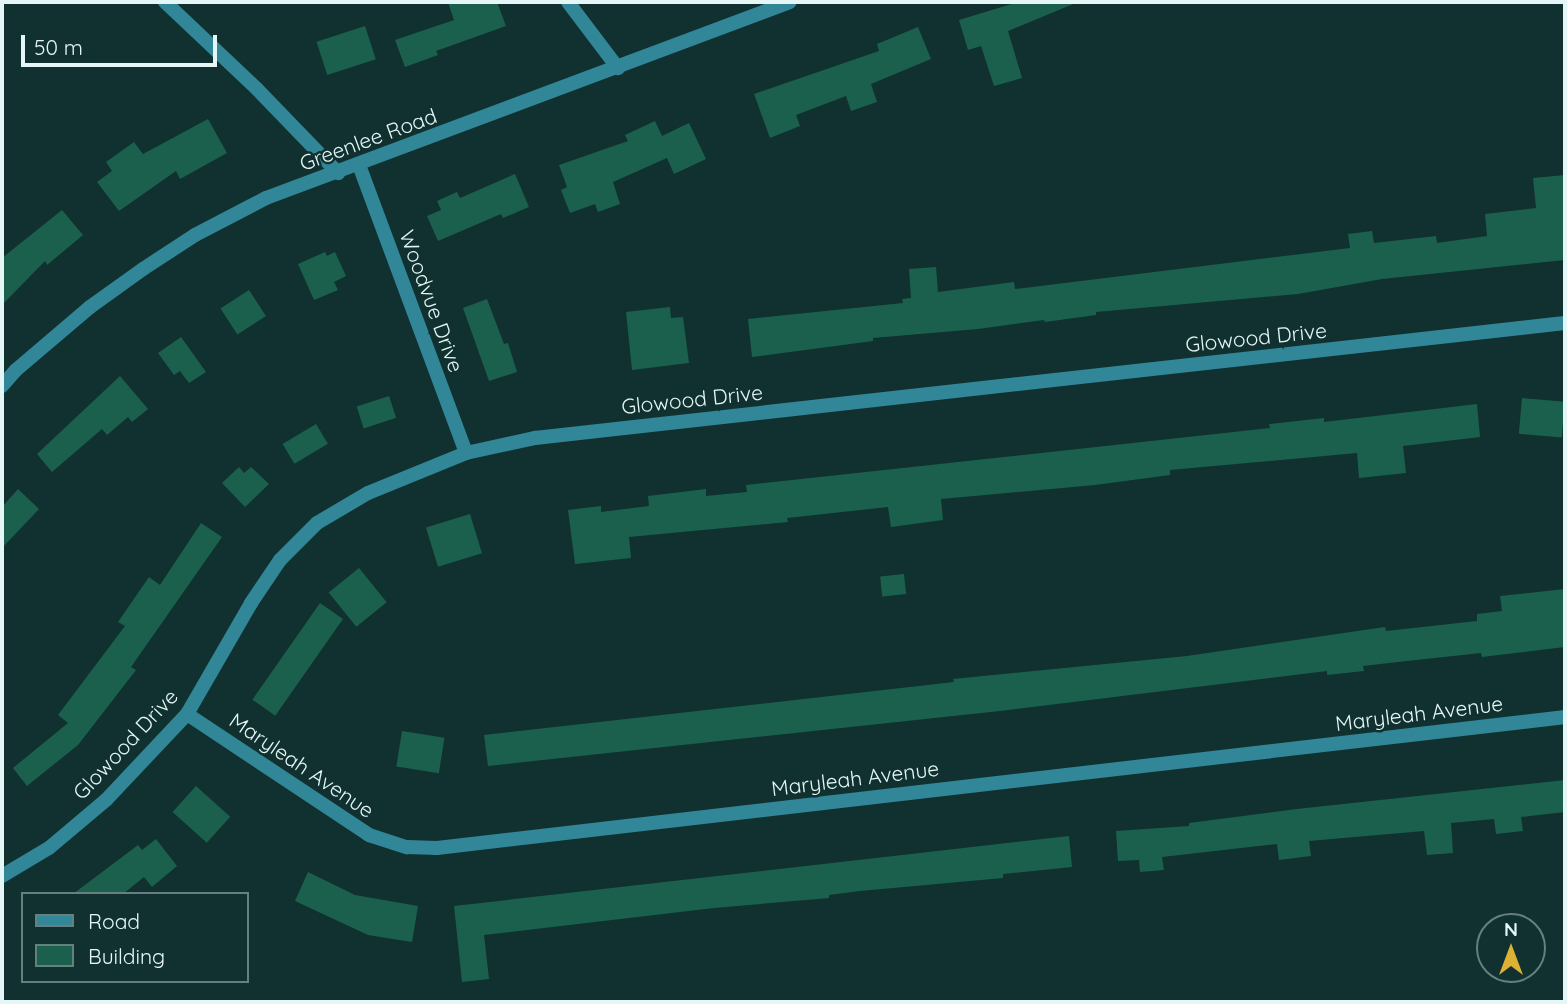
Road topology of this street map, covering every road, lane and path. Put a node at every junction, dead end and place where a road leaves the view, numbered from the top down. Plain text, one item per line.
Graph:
1 (165, 2) edge
2 (568, 2) edge
3 (790, 2) edge
4 (618, 68) junction
5 (359, 165) junction
6 (338, 173) junction
7 (1565, 323) edge
8 (2, 386) edge
9 (466, 453) junction
10 (187, 714) junction
11 (1565, 718) edge
12 (2, 876) edge

1 - 6 street
2 - 4 street
3 - 4 street, Greenlee Road
4 - 5 street, Greenlee Road
5 - 6 street, Greenlee Road
5 - 9 street, Woodvue Drive
6 - 8 street, Greenlee Road
7 - 9 street, Glowood Drive
9 - 10 street, Glowood Drive
10 - 11 street, Maryleah Avenue
10 - 12 street, Glowood Drive

